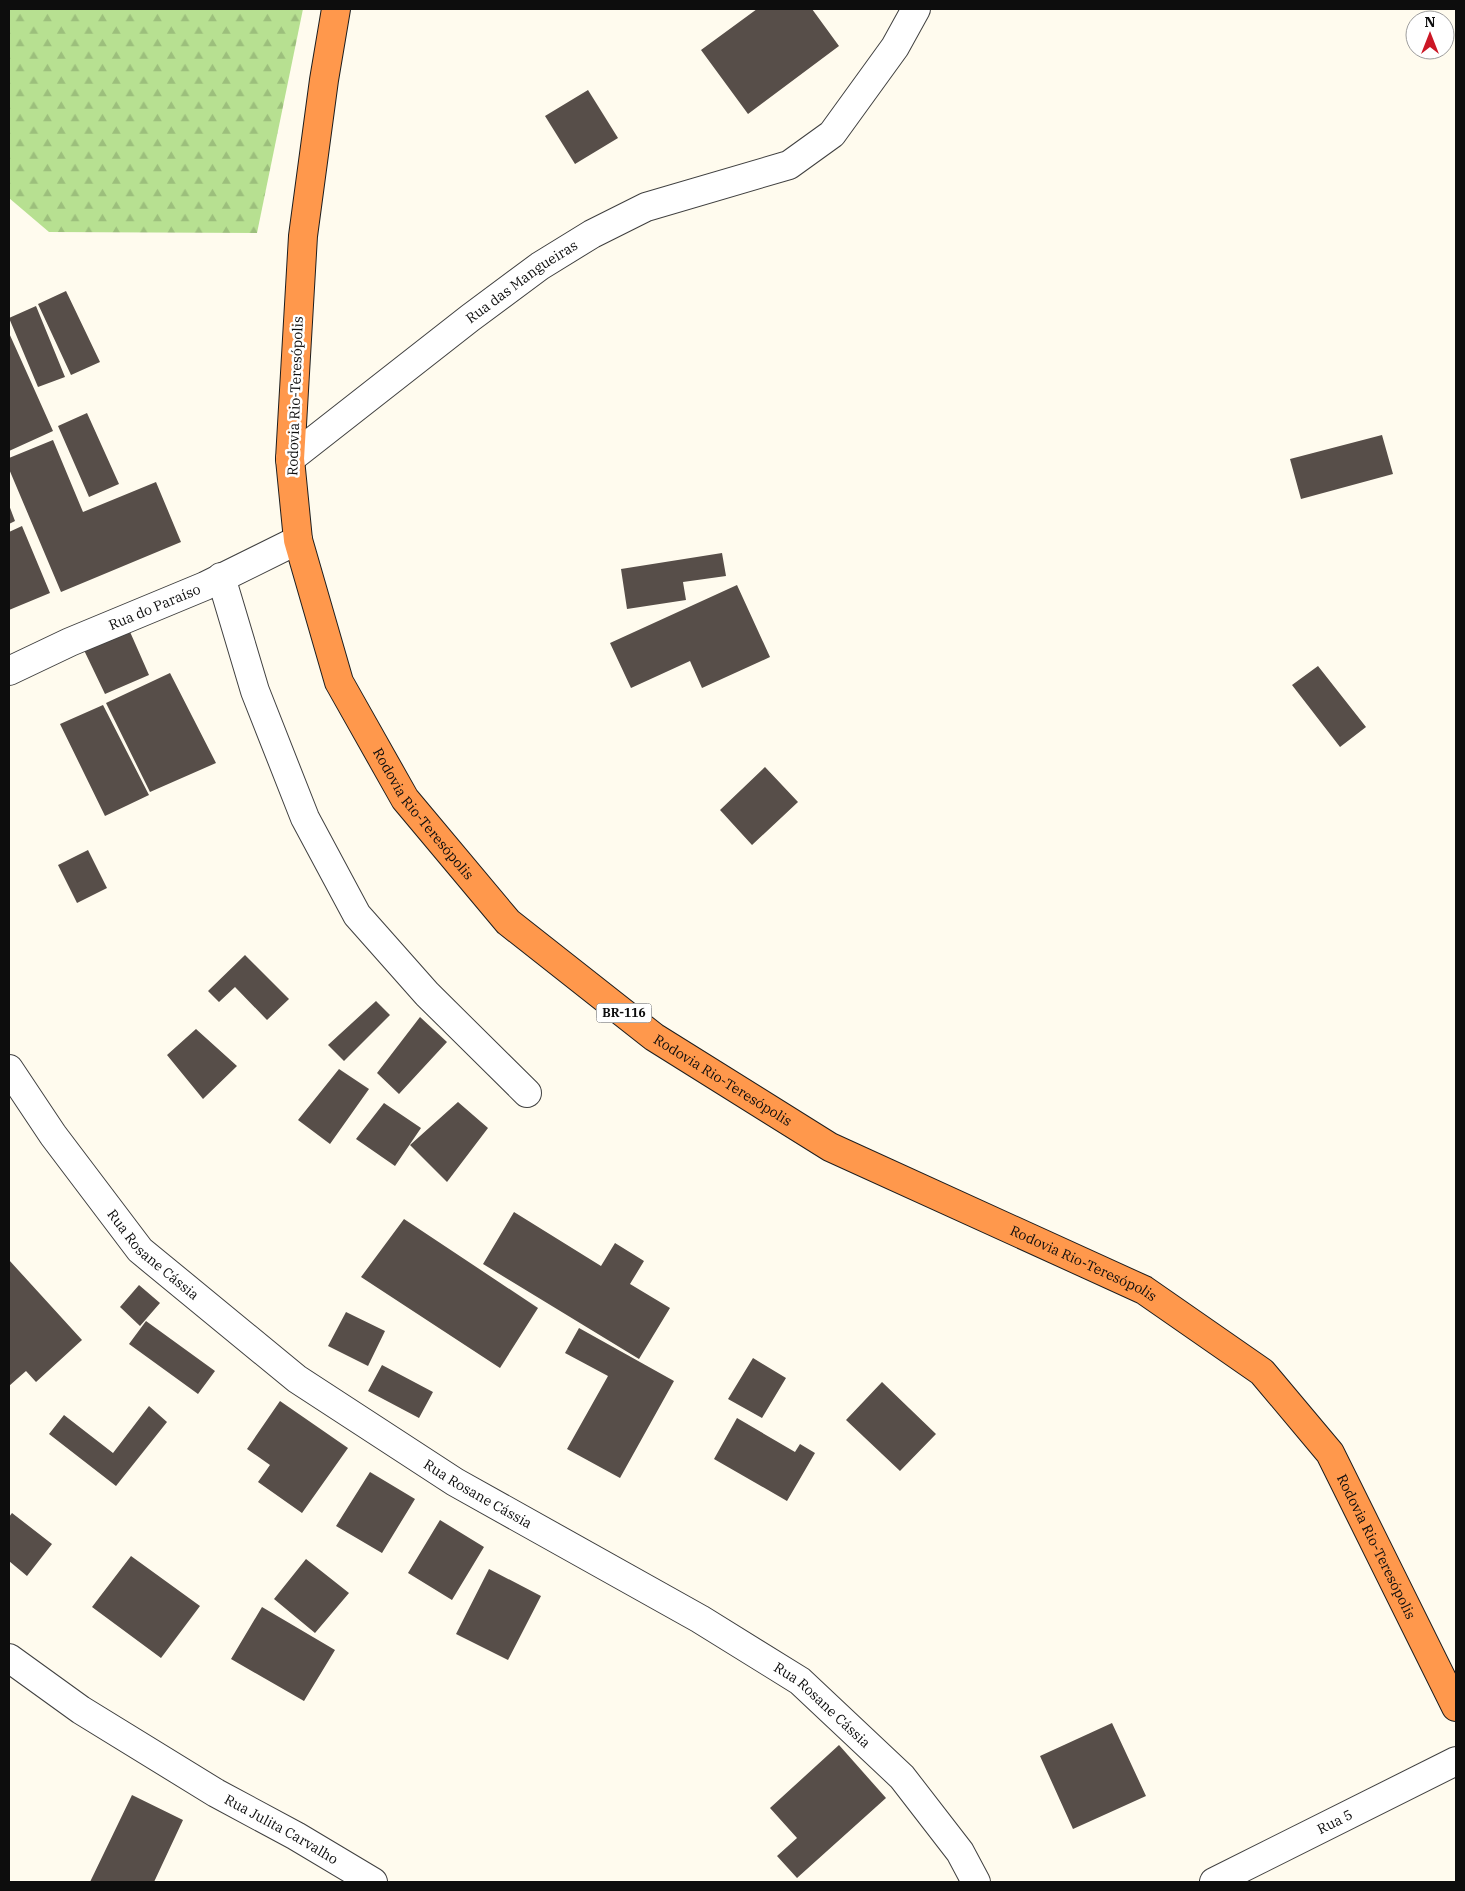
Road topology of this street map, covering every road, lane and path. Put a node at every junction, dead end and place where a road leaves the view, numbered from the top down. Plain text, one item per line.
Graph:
1 (336, 9) edge
2 (916, 9) edge
3 (290, 459) junction
4 (298, 540) junction
5 (221, 578) junction
6 (9, 671) edge
7 (9, 1069) edge
8 (527, 1093) dead end
9 (9, 1658) edge
10 (1456, 1707) edge
11 (1456, 1761) edge
12 (373, 1882) edge
13 (976, 1882) edge
14 (1214, 1882) edge

1 - 3 highway, Rodovia Rio-Teresópolis / BR-116
2 - 3 street, Rua das Mangueiras
3 - 4 highway, Rodovia Rio-Teresópolis / BR-116
4 - 5 street, Rua do Paraíso
4 - 10 highway, Rodovia Rio-Teresópolis / BR-116
5 - 6 street, Rua do Paraíso
5 - 8 street
7 - 13 street, Rua Rosane Cássia
9 - 12 street, Rua Julita Carvalho
11 - 14 street, Rua 5

